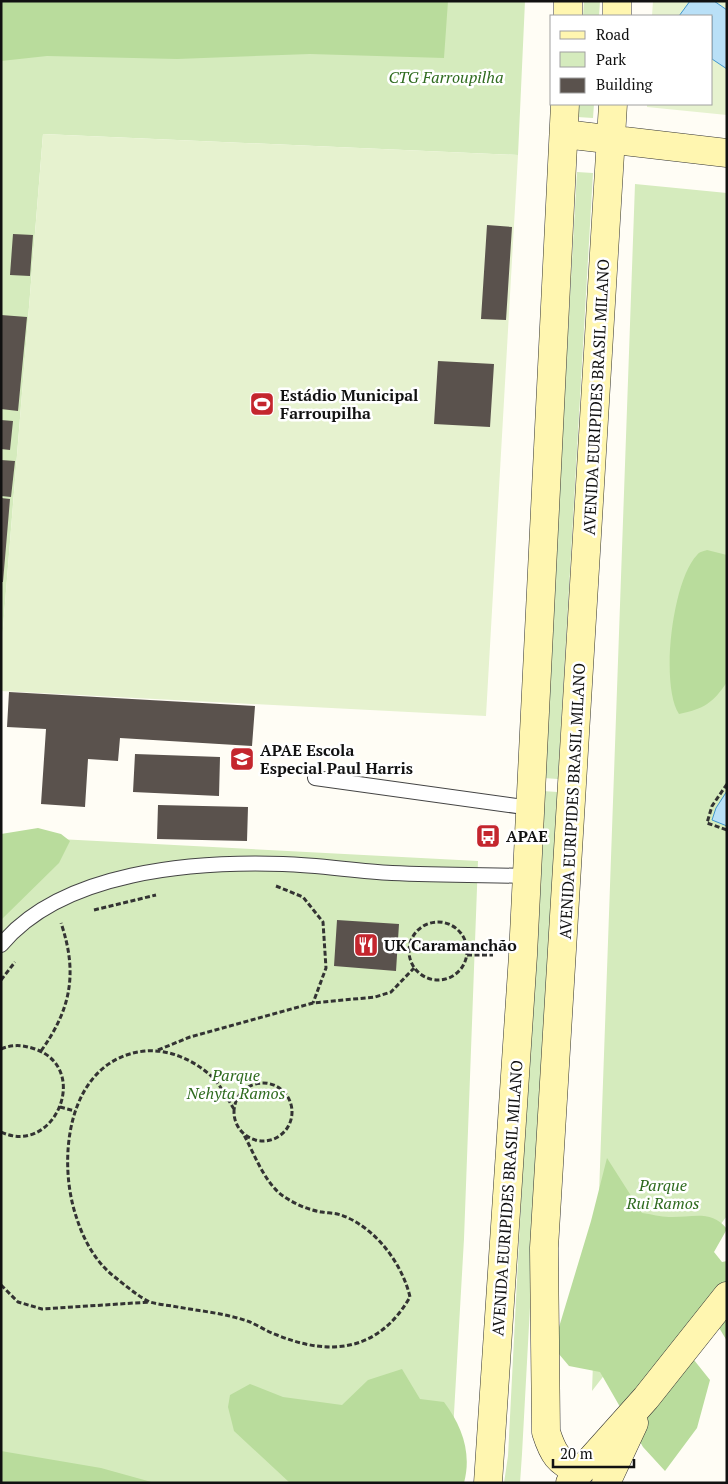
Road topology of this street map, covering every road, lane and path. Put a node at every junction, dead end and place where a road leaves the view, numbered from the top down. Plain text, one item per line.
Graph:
1 (568, 1) edge
2 (618, 1) edge
3 (568, 15) edge
4 (617, 15) edge
5 (565, 105) edge
6 (614, 105) edge
7 (564, 134) junction
8 (612, 139) junction
9 (727, 153) edge
10 (315, 778) dead end
11 (727, 784) edge
12 (531, 808) junction
13 (727, 830) edge
14 (528, 876) junction
15 (269, 886) dead end
16 (166, 892) dead end
17 (92, 911) dead end
18 (69, 920) dead end
19 (61, 923) junction
20 (54, 927) dead end
21 (1, 945) edge
22 (467, 955) junction
23 (493, 955) dead end
24 (20, 956) dead end
25 (414, 968) junction
26 (1, 980) edge
27 (314, 1003) junction
28 (1, 1049) edge
29 (158, 1050) junction
30 (41, 1051) junction
31 (60, 1107) junction
32 (234, 1109) junction
33 (74, 1111) junction
34 (1, 1132) edge
35 (244, 1135) junction
36 (1, 1285) edge
37 (727, 1296) edge
38 (150, 1302) junction
39 (646, 1398) junction
40 (574, 1479) edge
41 (488, 1483) edge
42 (606, 1483) edge

1 - 3 main road
2 - 4 main road
5 - 7 main road, AVENIDA EURIPIDES BRASIL MILANO
6 - 8 main road, AVENIDA EURIPIDES BRASIL MILANO
7 - 8 main road
7 - 12 main road, AVENIDA EURIPIDES BRASIL MILANO
8 - 9 main road
8 - 40 main road, AVENIDA EURIPIDES BRASIL MILANO
10 - 12 lane
11 - 13 path
12 - 14 main road, AVENIDA EURIPIDES BRASIL MILANO
14 - 21 lane
14 - 41 main road, AVENIDA EURIPIDES BRASIL MILANO
15 - 27 path
16 - 17 path
18 - 19 path
19 - 20 path
19 - 30 path
22 - 23 path
22 - 25 path
22 - 25 path
24 - 26 path
25 - 27 path
27 - 29 path
28 - 30 path
29 - 32 path
29 - 33 path
30 - 31 path
31 - 33 path
31 - 34 path
32 - 35 path
32 - 35 path
33 - 38 path
35 - 38 path
36 - 38 path
37 - 39 main road
39 - 40 main road
39 - 42 main road

